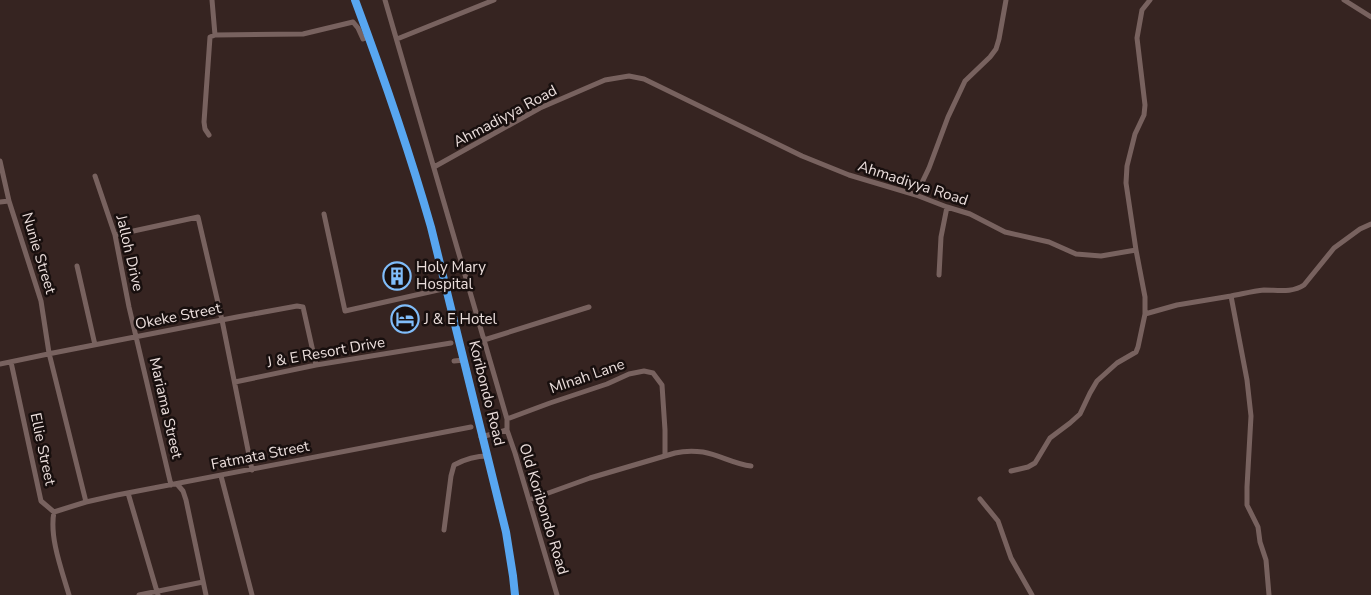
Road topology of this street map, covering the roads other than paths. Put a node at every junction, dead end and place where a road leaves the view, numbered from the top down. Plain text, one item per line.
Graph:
1 (212, 0) edge
2 (356, 0) edge
3 (385, 0) edge
4 (494, 0) edge
5 (1006, 0) edge
6 (1150, 0) edge
7 (1344, 0) edge
8 (1371, 17) edge
9 (214, 34) junction
10 (369, 37) junction
11 (397, 39) junction
12 (209, 135) dead end
13 (0, 162) edge
14 (434, 167) junction
15 (95, 176) dead end
16 (916, 195) junction
17 (9, 200) junction
18 (0, 202) edge
19 (947, 207) junction
20 (324, 214) dead end
21 (1371, 224) edge
22 (115, 235) junction
23 (1136, 250) junction
24 (77, 266) dead end
25 (939, 275) dead end
26 (447, 288) junction
27 (1231, 296) junction
28 (589, 307) dead end
29 (1145, 314) junction
30 (222, 320) junction
31 (137, 337) junction
32 (484, 340) junction
33 (451, 343) dead end
34 (95, 345) junction
35 (50, 354) junction
36 (464, 360) junction
37 (454, 361) dead end
38 (10, 362) junction
39 (0, 364) edge
40 (316, 365) junction
41 (235, 382) junction
42 (507, 419) junction
43 (471, 427) dead end
44 (507, 430) junction
45 (482, 437) junction
46 (666, 454) junction
47 (488, 456) junction
48 (751, 466) dead end
49 (252, 470) junction
50 (1011, 471) dead end
51 (221, 476) junction
52 (174, 484) junction
53 (128, 493) junction
54 (980, 499) dead end
55 (529, 500) junction
56 (86, 502) junction
57 (54, 512) junction
58 (444, 530) dead end
59 (203, 582) junction
60 (157, 593) edge
61 (69, 595) edge
62 (140, 595) edge
63 (206, 595) edge
64 (252, 595) edge
65 (515, 595) edge
66 (557, 595) edge
67 (1032, 595) edge
68 (1269, 595) edge

1 - 9 street
2 - 10 highway, Koribondo Road
3 - 11 street, Old Koribondo Road
4 - 11 street
5 - 16 street
6 - 23 street
7 - 8 street
9 - 10 street
9 - 12 street
10 - 26 highway, Koribondo Road
11 - 14 street, Old Koribondo Road
13 - 17 street, Nunie Street
14 - 16 street, Ahmadiyya Road
14 - 32 street, Old Koribondo Road
15 - 22 street, Jalloh Drive
16 - 19 street, Ahmadiyya Road
17 - 18 street
17 - 35 street, Nunie Street
19 - 23 street, Ahmadiyya Road
19 - 25 street
20 - 26 street
21 - 27 street
22 - 30 street
22 - 31 street, Jalloh Drive
23 - 29 street
24 - 34 street, Nunie Street
26 - 36 highway, Koribondo Road
27 - 29 street
27 - 68 street
28 - 32 street
29 - 50 street
30 - 31 street, Okeke Street
30 - 40 street, Okeke Street
30 - 41 street
31 - 34 street, Okeke Street
31 - 52 street, Mariama Street
32 - 42 street, Old Koribondo Road
33 - 40 street, J & E Resort Drive
34 - 35 street, Okeke Street
35 - 38 street, Okeke Street
35 - 56 street, Nunie Street
36 - 37 street
36 - 45 highway, Koribondo Road
38 - 39 street, Okeke Street
38 - 57 street, Ellie Street
40 - 41 street, J & E Resort Drive
41 - 49 street
42 - 44 street, Old Koribondo Road
42 - 46 street, MInah Lane
43 - 49 street, Fatmata Street
44 - 45 street, Old Koribondo Road
44 - 55 street, Old Koribondo Road
45 - 47 highway, Koribondo Road
46 - 48 street
46 - 55 street
47 - 58 street
47 - 65 highway, Koribondo Road
49 - 51 street, Fatmata Street
51 - 52 street, Fatmata Street
51 - 64 street
52 - 53 street, Fatmata Street
52 - 59 street, Mariama Street
53 - 56 street, Fatmata Street
53 - 60 street
54 - 67 street
55 - 66 street, Old Koribondo Road
56 - 57 street, Fatmata Street
57 - 61 street
59 - 60 street
59 - 63 street, Mariama Street
60 - 62 street

